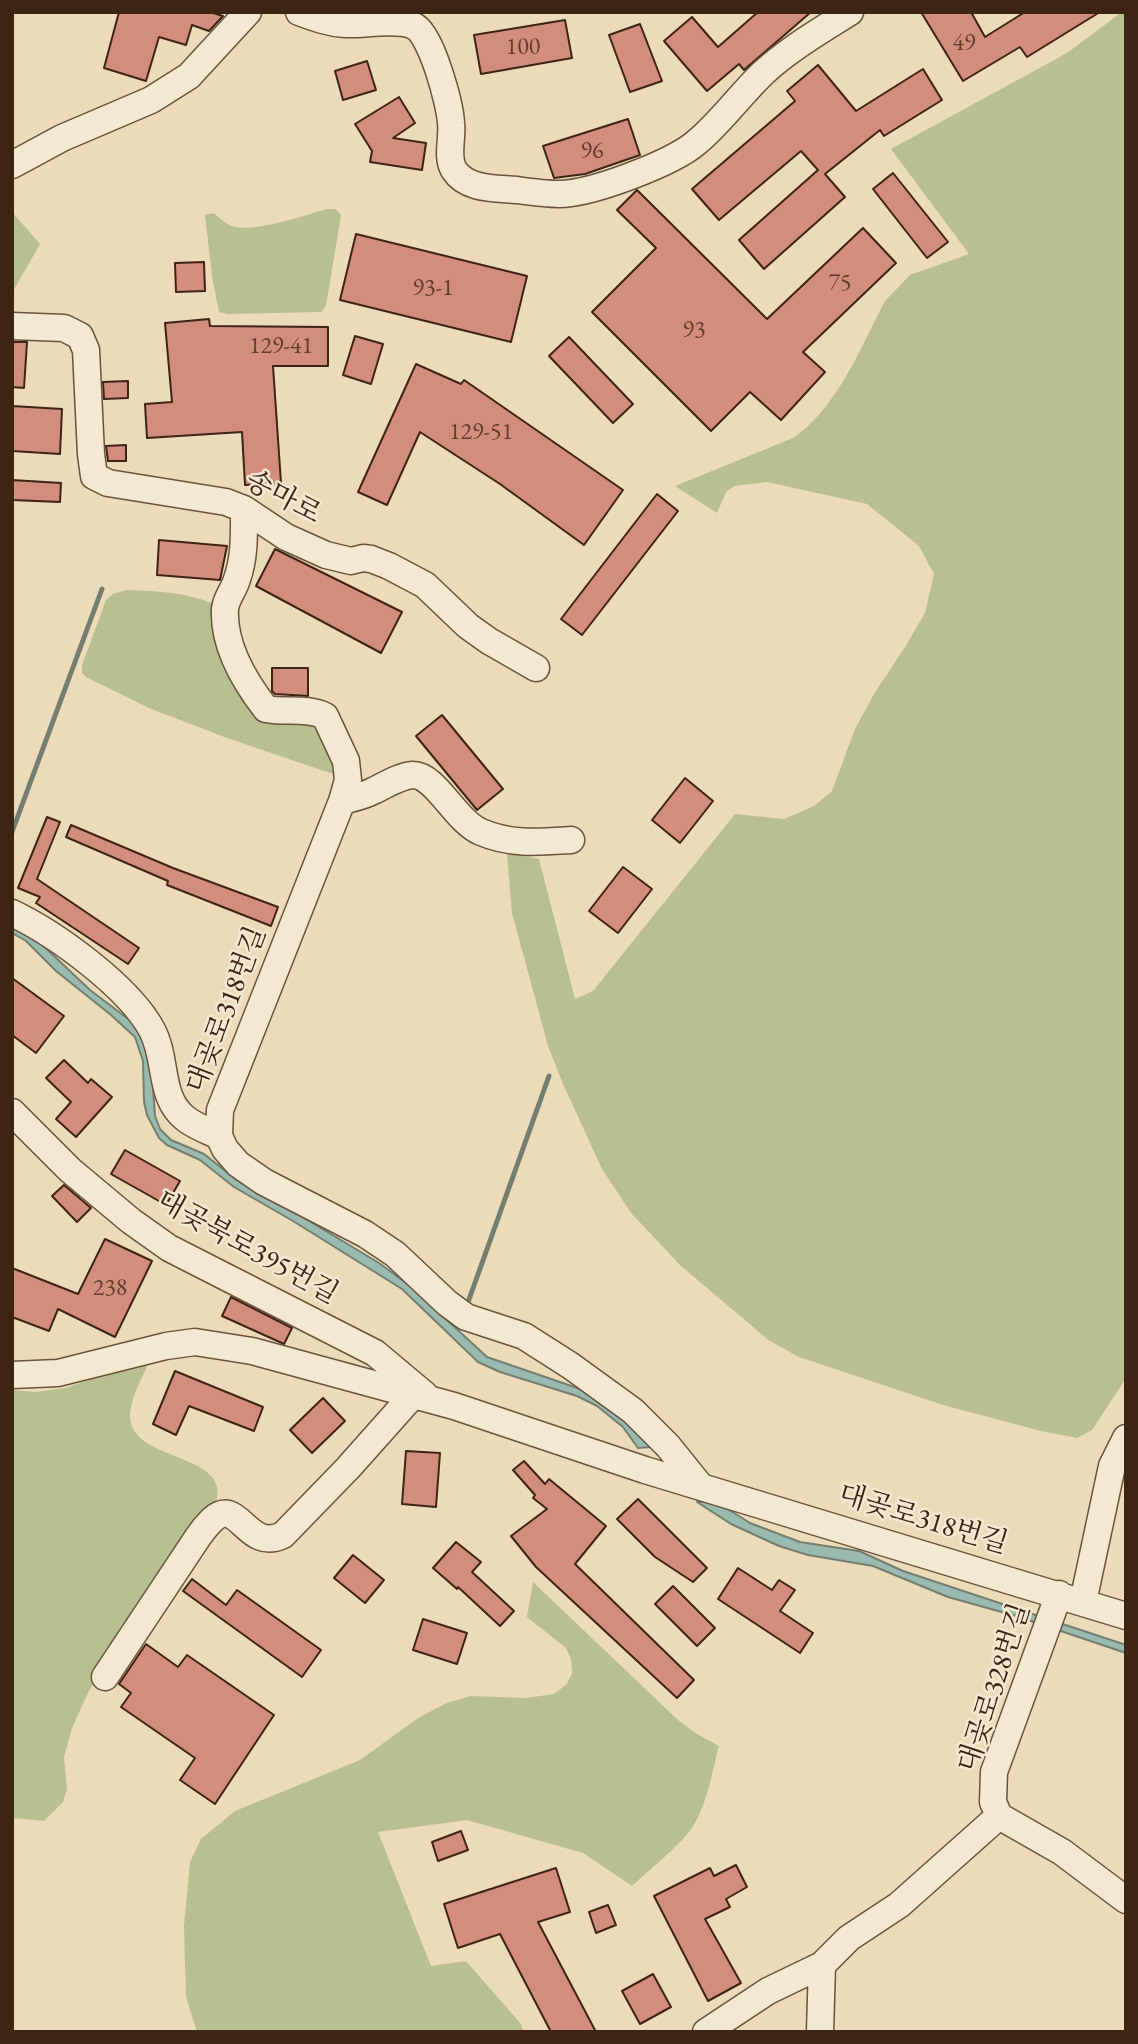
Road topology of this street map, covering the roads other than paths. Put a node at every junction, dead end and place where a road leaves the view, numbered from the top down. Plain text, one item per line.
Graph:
1 (248, 12) edge
2 (299, 12) edge
3 (850, 12) edge
4 (12, 165) edge
5 (12, 326) edge
6 (244, 509) junction
7 (536, 668) dead end
8 (342, 801) junction
9 (571, 841) dead end
10 (12, 913) edge
11 (12, 1112) edge
12 (219, 1136) junction
13 (12, 1375) edge
14 (422, 1397) junction
15 (1126, 1438) edge
16 (701, 1487) junction
17 (1065, 1602) junction
18 (1126, 1615) edge
19 (105, 1677) dead end
20 (999, 1816) junction
21 (1126, 1900) edge
22 (822, 1965) junction
23 (706, 2032) edge
24 (820, 2032) edge

1 - 4 street
2 - 3 street
5 - 6 street, 송마로
6 - 7 street, 송마로
6 - 8 street, 대곶로318번길
8 - 9 street
8 - 12 street, 대곶로318번길
10 - 12 street
11 - 14 street, 대곶북로395번길
12 - 16 street, 대곶로318번길
13 - 14 street, 대곶로318번길
14 - 16 street, 대곶로318번길
14 - 19 street
15 - 17 street, 대곶로328번길
16 - 17 street, 대곶로318번길
17 - 18 street, 대곶로318번길
17 - 20 street, 대곶로328번길
20 - 21 street, 대곶로328번길
20 - 22 street
22 - 23 street
22 - 24 street

